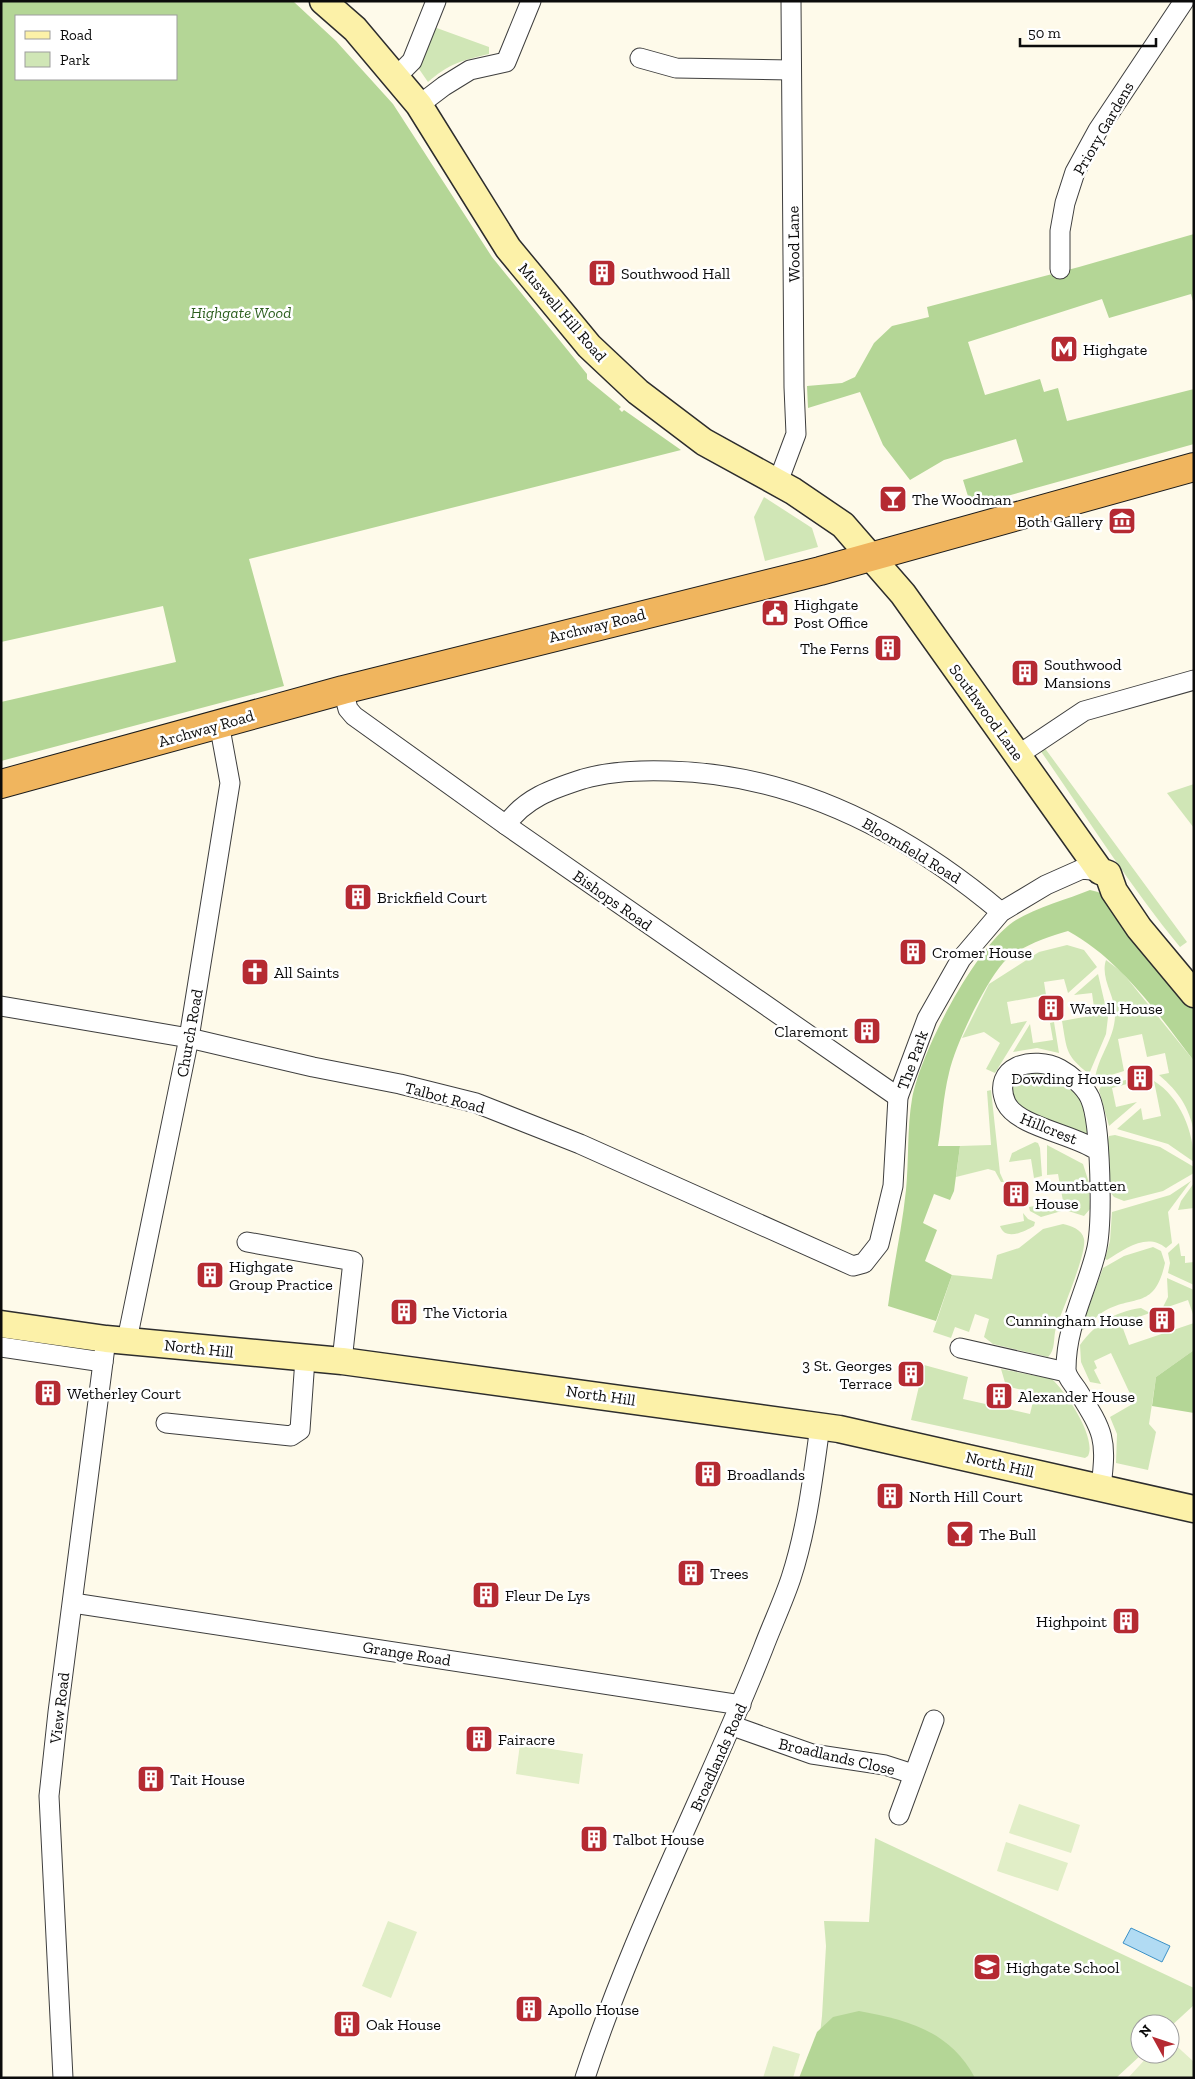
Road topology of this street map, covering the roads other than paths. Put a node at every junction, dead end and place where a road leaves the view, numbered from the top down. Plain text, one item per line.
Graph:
1 (323, 1) edge
2 (436, 1) edge
3 (530, 1) edge
4 (791, 1) edge
5 (1184, 1) edge
6 (640, 58) dead end
7 (791, 70) junction
8 (396, 77) junction
9 (419, 105) junction
10 (1060, 269) dead end
11 (1194, 467) edge
12 (778, 482) junction
13 (870, 556) junction
14 (1194, 680) edge
15 (343, 690) junction
16 (219, 723) junction
17 (1018, 754) junction
18 (1, 784) edge
19 (506, 825) junction
20 (1107, 881) junction
21 (1001, 912) junction
22 (1194, 994) edge
23 (1, 1006) edge
24 (189, 1038) junction
25 (898, 1097) junction
26 (1098, 1152) junction
27 (247, 1242) dead end
28 (864, 1263) joint
29 (1, 1324) edge
30 (1, 1347) edge
31 (112, 1347) junction
32 (960, 1348) dead end
33 (306, 1359) junction
34 (342, 1361) junction
35 (1066, 1372) junction
36 (166, 1423) dead end
37 (820, 1426) junction
38 (1101, 1487) junction
39 (1194, 1509) edge
40 (73, 1602) junction
41 (741, 1705) junction
42 (934, 1720) dead end
43 (733, 1726) junction
44 (913, 1774) junction
45 (899, 1815) dead end
46 (63, 2078) edge
47 (585, 2078) edge

1 - 8 main road, Muswell Hill Road
2 - 8 street
3 - 9 street
4 - 7 street, Wood Lane
5 - 10 street, Priory Gardens
6 - 7 street
7 - 12 street, Wood Lane
8 - 9 main road, Muswell Hill Road
9 - 12 main road, Muswell Hill Road
11 - 13 highway, Archway Road
12 - 13 main road, Muswell Hill Road
13 - 15 highway, Archway Road
13 - 17 main road, Southwood Lane
14 - 17 street
15 - 16 highway, Archway Road
15 - 19 street, Bishops Road
16 - 18 highway, Archway Road
16 - 24 street, Church Road
17 - 20 main road, Southwood Lane
19 - 21 street, Bloomfield Road
19 - 25 street, Bishops Road
20 - 21 street, The Park
20 - 22 main road, Southwood Lane
21 - 25 street, The Park
23 - 24 street, Talbot Road
24 - 28 street, Talbot Road
24 - 31 street, Church Road
25 - 28 street, The Park
26 - 26 street, Hillcrest
26 - 35 street, Hillcrest
27 - 34 street
29 - 31 main road, North Hill
30 - 31 street, North Hill
31 - 33 main road, North Hill
31 - 40 street, View Road
32 - 35 street
33 - 34 main road, North Hill
33 - 36 street
34 - 37 main road, North Hill
35 - 38 street
37 - 38 main road, North Hill
37 - 41 street, Broadlands Road
38 - 39 main road, North Hill
40 - 41 street, Grange Road
40 - 46 street, View Road
41 - 43 street, Broadlands Road
42 - 44 street, Broadlands Close
43 - 44 street, Broadlands Close
43 - 47 street, Broadlands Road
44 - 45 street, Broadlands Close

